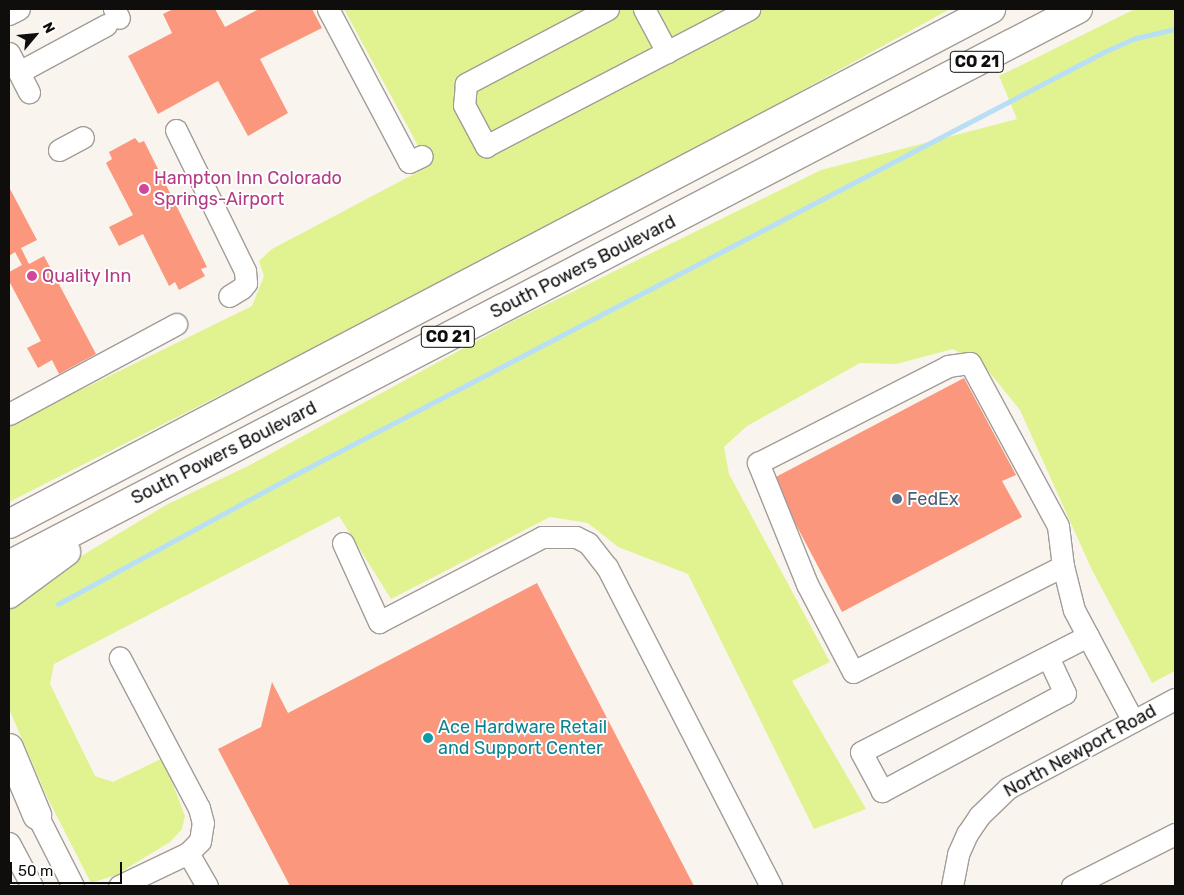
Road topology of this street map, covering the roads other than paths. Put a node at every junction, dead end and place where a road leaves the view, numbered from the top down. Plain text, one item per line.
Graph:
1 (19, 9) edge
2 (328, 9) edge
3 (608, 9) edge
4 (644, 9) edge
5 (749, 9) edge
6 (990, 9) edge
7 (1078, 9) edge
8 (9, 14) edge
9 (113, 17) edge
10 (667, 52) junction
11 (14, 62) edge
12 (29, 92) dead end
13 (176, 130) dead end
14 (83, 137) dead end
15 (60, 150) dead end
16 (422, 156) dead end
17 (229, 296) dead end
18 (176, 324) dead end
19 (358, 340) junction
20 (9, 414) edge
21 (248, 441) junction
22 (9, 507) edge
23 (9, 524) edge
24 (343, 543) dead end
25 (9, 565) edge
26 (1063, 566) junction
27 (9, 594) edge
28 (1088, 636) junction
29 (1048, 657) junction
30 (120, 658) dead end
31 (1175, 699) edge
32 (1133, 721) junction
33 (9, 748) edge
34 (37, 815) joint
35 (1175, 834) edge
36 (9, 843) edge
37 (188, 853) junction
38 (32, 886) edge
39 (73, 886) edge
40 (119, 886) edge
41 (207, 886) edge
42 (771, 886) edge
43 (952, 886) edge
44 (1072, 886) edge

1 - 8 street
2 - 16 street
3 - 10 street
4 - 10 street
5 - 10 street
6 - 19 highway, South Powers Boulevard / CO 21
7 - 21 highway, South Powers Boulevard / CO 21
9 - 11 street
11 - 12 street
13 - 17 street
14 - 15 street
18 - 20 street
19 - 22 highway
19 - 23 highway, South Powers Boulevard / CO 21
21 - 25 highway, South Powers Boulevard / CO 21
21 - 27 highway
24 - 42 street
26 - 26 street
26 - 28 street
28 - 29 street
28 - 32 street
29 - 29 street
30 - 37 street
31 - 32 street, North Newport Road
32 - 43 street, North Newport Road
33 - 34 highway
34 - 39 street
35 - 44 street
36 - 38 street
37 - 40 street
37 - 41 street

